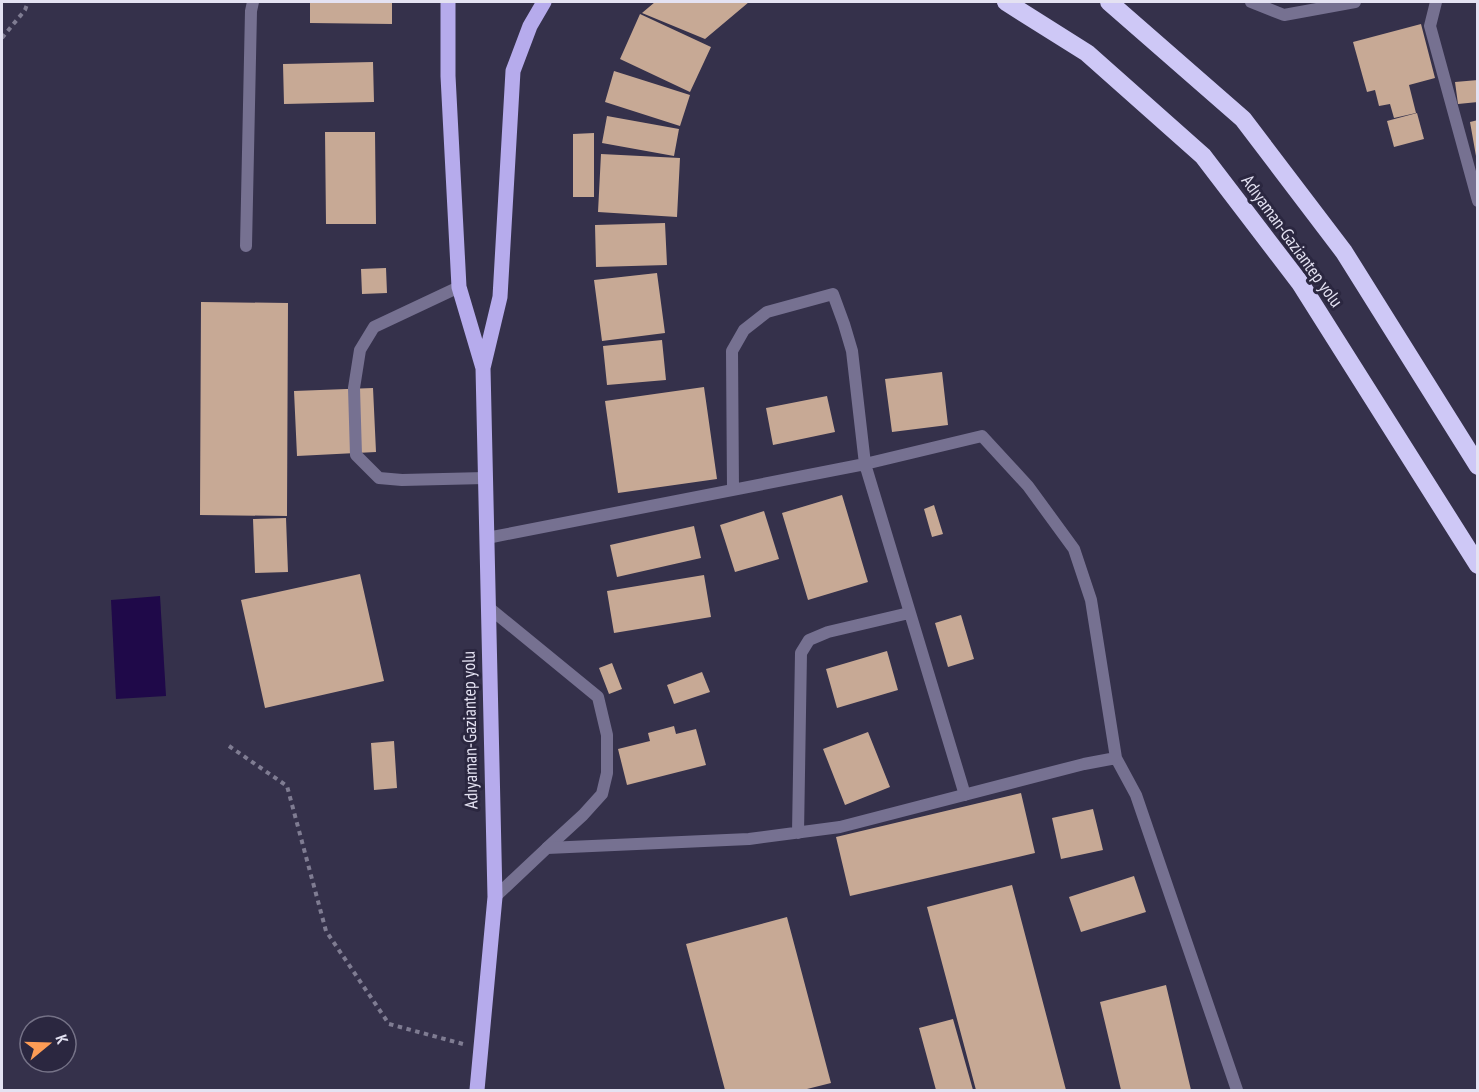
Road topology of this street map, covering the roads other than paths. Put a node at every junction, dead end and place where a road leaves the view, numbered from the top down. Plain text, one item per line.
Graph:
1 (253, 2) edge
2 (448, 2) edge
3 (544, 2) edge
4 (1006, 2) edge
5 (1108, 2) edge
6 (1251, 2) edge
7 (1355, 2) edge
8 (1436, 2) edge
9 (1478, 201) edge
10 (246, 246) dead end
11 (459, 287) junction
12 (483, 368) junction
13 (865, 464) junction
14 (1478, 466) edge
15 (485, 478) junction
16 (733, 490) junction
17 (487, 538) junction
18 (1478, 565) edge
19 (488, 607) junction
20 (909, 613) junction
21 (1116, 758) junction
22 (965, 795) junction
23 (798, 833) junction
24 (548, 848) junction
25 (495, 897) junction
26 (477, 1090) edge
27 (1237, 1090) edge

1 - 10 street
2 - 11 main road
3 - 12 main road
4 - 18 highway, Adıyaman-Gaziantep yolu
5 - 14 highway, Adıyaman-Gaziantep yolu
6 - 7 street
8 - 9 street
11 - 12 main road
11 - 15 street
12 - 15 main road, Adıyaman-Gaziantep yolu
13 - 16 street
13 - 16 street
13 - 20 street
13 - 21 street
15 - 17 main road, Adıyaman-Gaziantep yolu
16 - 17 street
17 - 19 main road, Adıyaman-Gaziantep yolu
19 - 24 street
19 - 25 main road, Adıyaman-Gaziantep yolu
20 - 22 street
20 - 23 street
21 - 22 street
21 - 27 street
22 - 23 street
23 - 24 street
24 - 25 street
25 - 26 main road, Adıyaman-Gaziantep yolu

